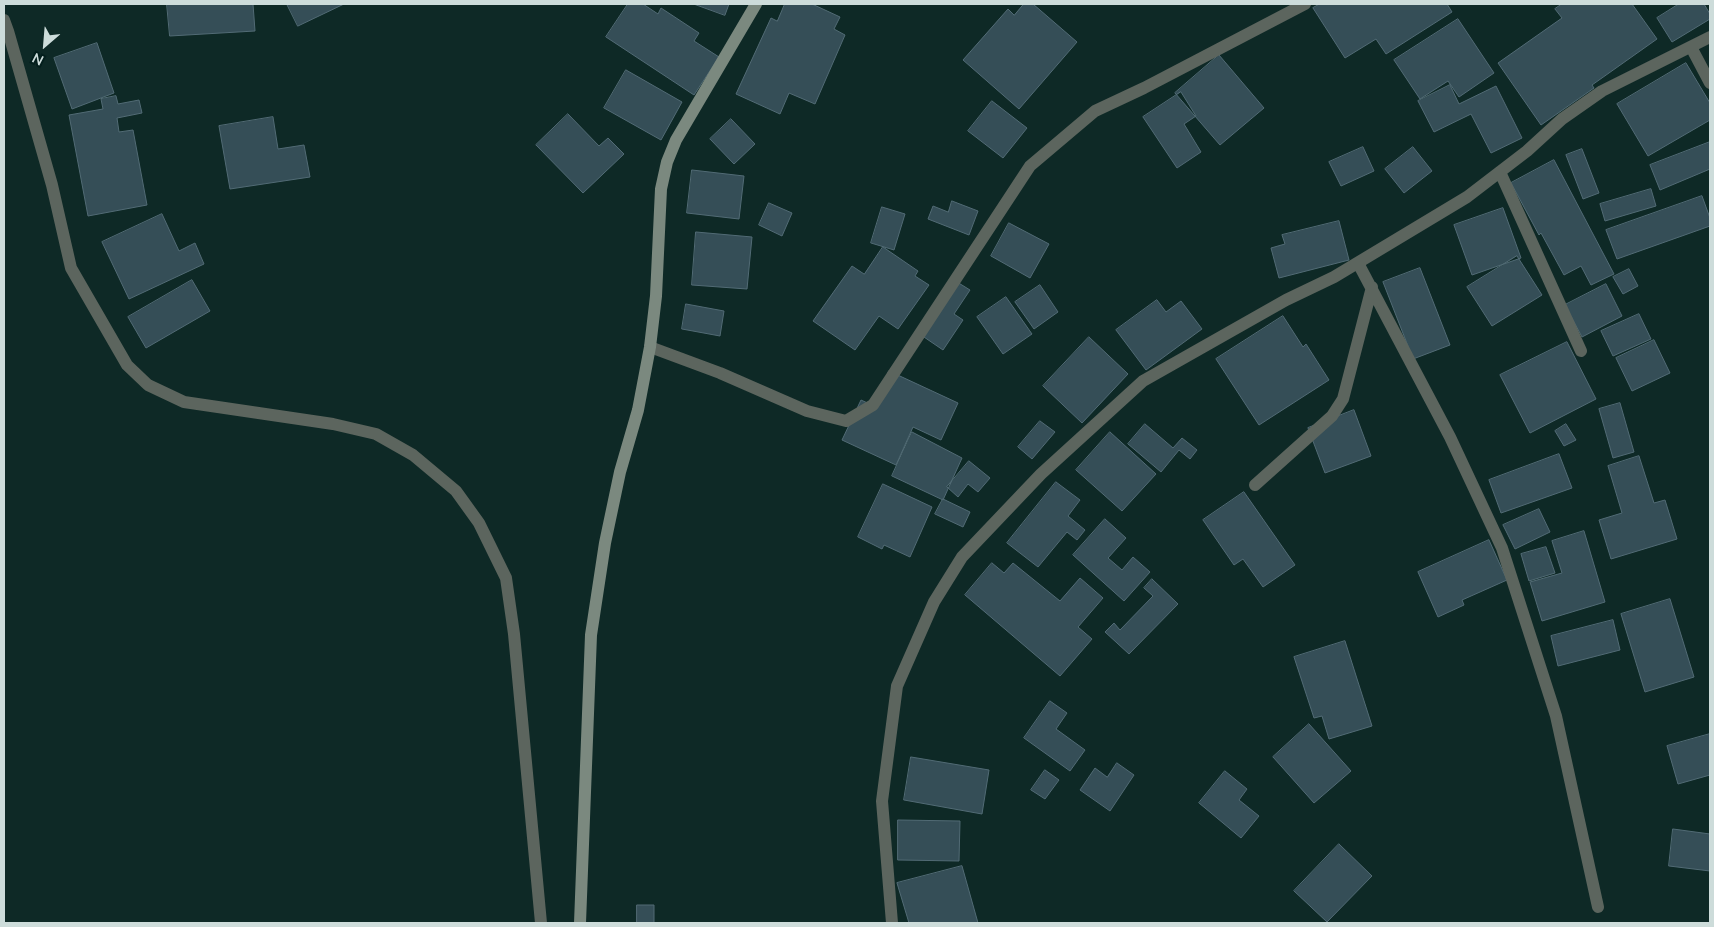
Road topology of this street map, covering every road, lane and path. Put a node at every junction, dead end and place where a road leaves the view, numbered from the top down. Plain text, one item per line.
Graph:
1 (756, 4) edge
2 (1305, 4) edge
3 (4, 20) edge
4 (1710, 37) edge
5 (1691, 47) junction
6 (1710, 84) edge
7 (1500, 172) junction
8 (1358, 263) junction
9 (1372, 287) junction
10 (650, 348) junction
11 (1581, 350) dead end
12 (1255, 485) dead end
13 (1598, 906) dead end
14 (541, 923) edge
15 (580, 923) edge
16 (892, 923) edge

1 - 10 street
2 - 10 street
3 - 14 street
4 - 5 street
5 - 6 street
5 - 7 street
7 - 8 street
7 - 11 street
8 - 9 street
8 - 16 street
9 - 12 street
9 - 13 street
10 - 15 street

